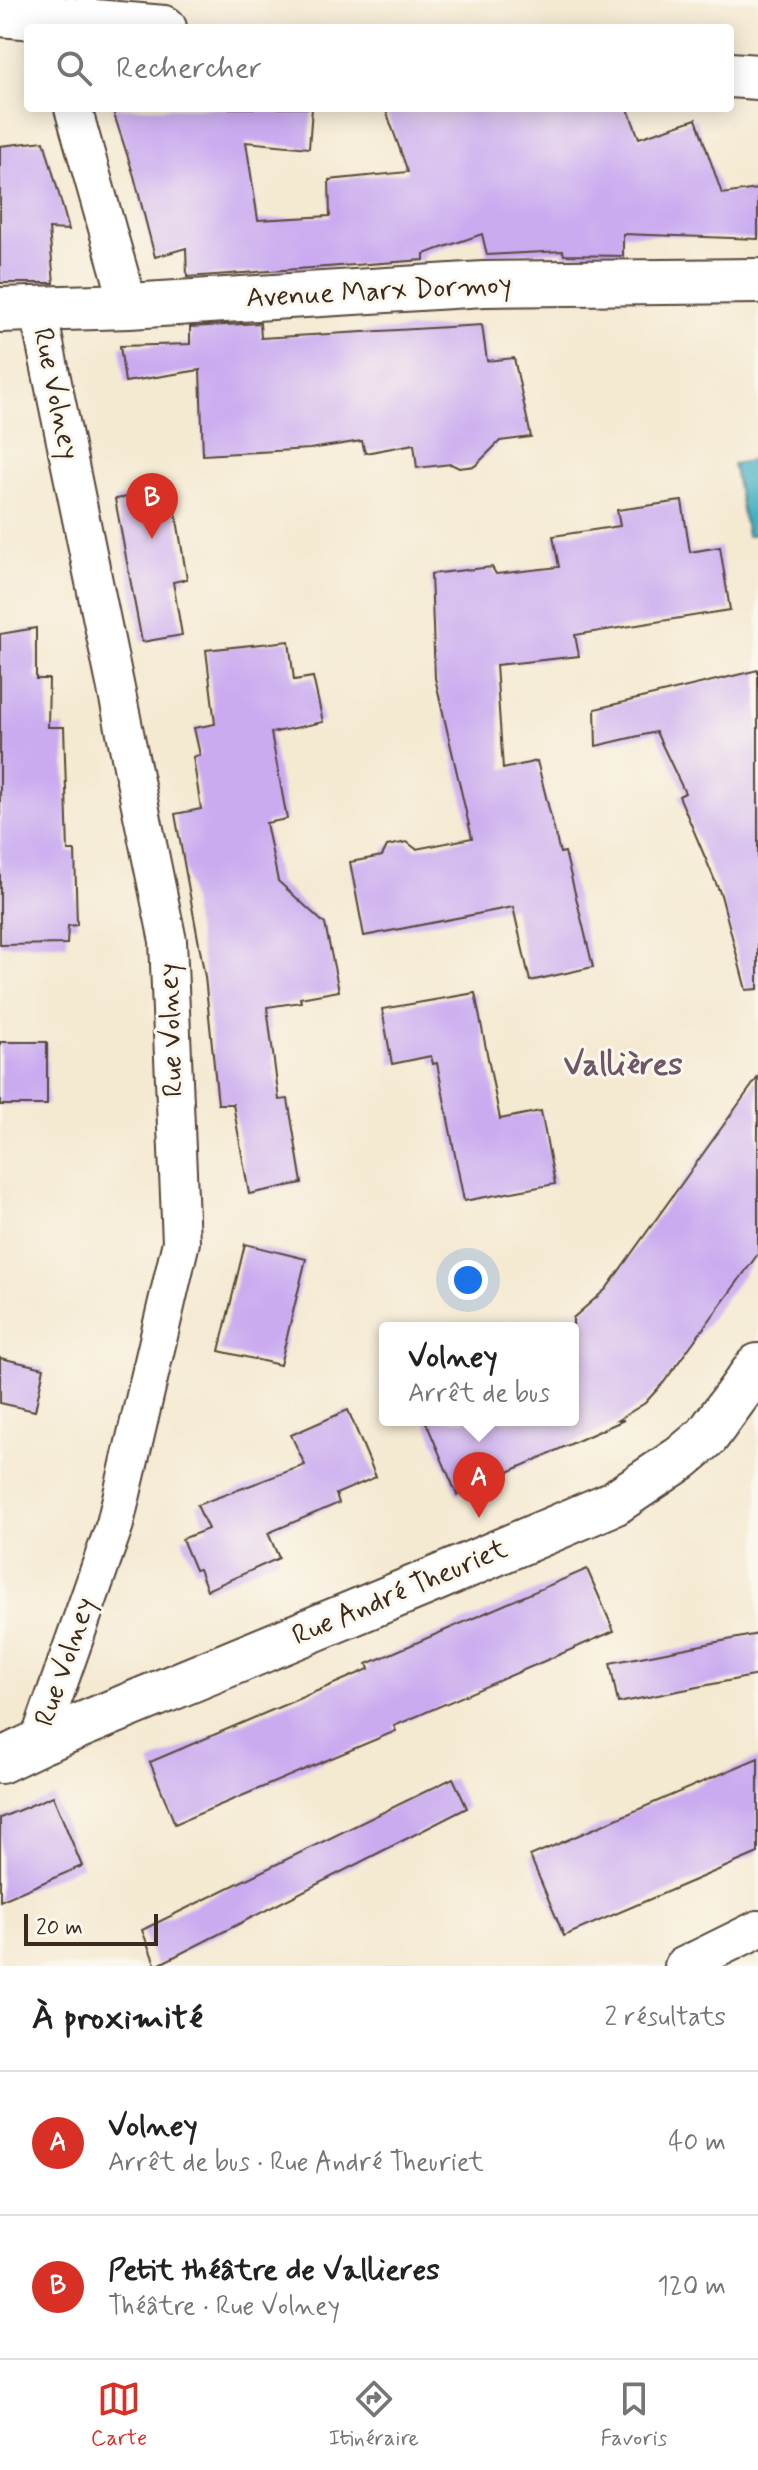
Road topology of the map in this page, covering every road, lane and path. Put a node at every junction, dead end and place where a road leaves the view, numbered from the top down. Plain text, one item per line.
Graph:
1 (0, 14) edge
2 (47, 15) edge
3 (128, 24) edge
4 (734, 75) edge
5 (758, 77) edge
6 (74, 112) edge
7 (758, 281) edge
8 (129, 306) junction
9 (19, 310) edge
10 (758, 1366) edge
11 (19, 1752) edge
12 (758, 1929) edge
13 (683, 1966) edge

1 - 2 main road
2 - 3 main road
4 - 5 main road
6 - 8 street
7 - 8 main road, Avenue Marx Dormoy
8 - 9 main road, Avenue Marx Dormoy
9 - 11 street, Rue Volney
10 - 11 main road, Rue André Theuriet
12 - 13 street

